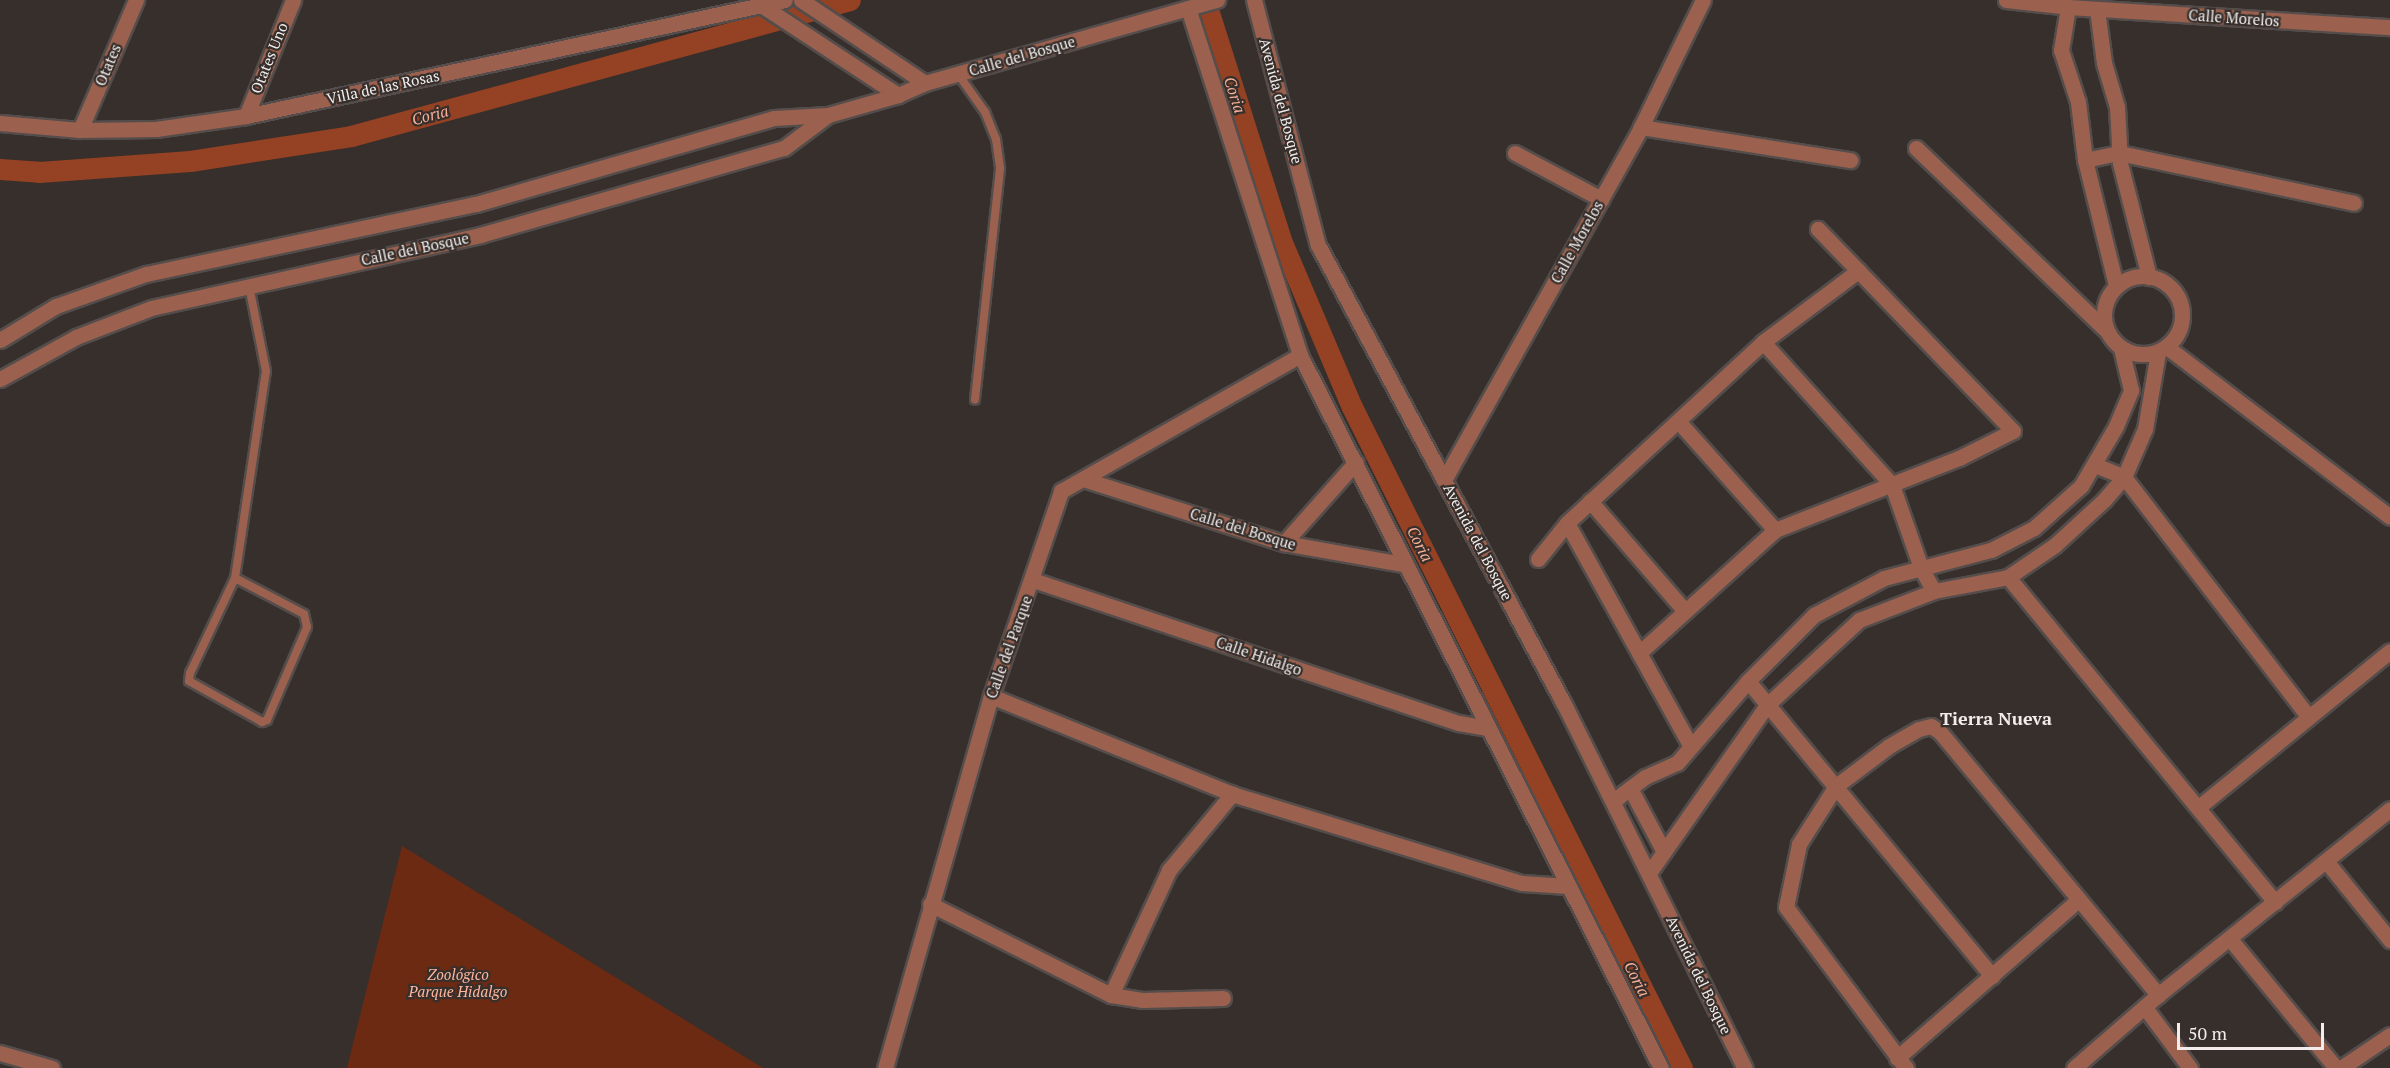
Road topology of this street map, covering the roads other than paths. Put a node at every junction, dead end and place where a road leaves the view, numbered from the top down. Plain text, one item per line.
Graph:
1 (136, 0) edge
2 (293, 0) edge
3 (785, 0) edge
4 (1217, 0) edge
5 (1254, 0) edge
6 (1703, 0) edge
7 (2006, 0) edge
8 (757, 3) edge
9 (807, 4) edge
10 (1194, 6) junction
11 (2068, 8) junction
12 (2097, 9) junction
13 (2390, 27) edge
14 (958, 74) junction
15 (925, 83) junction
16 (898, 95) junction
17 (828, 115) junction
18 (246, 116) junction
19 (0, 123) edge
20 (1641, 127) junction
21 (80, 130) junction
22 (1916, 148) dead end
23 (1515, 153) dead end
24 (2119, 153) junction
25 (2085, 159) junction
26 (1850, 160) dead end
27 (1601, 199) junction
28 (2354, 203) dead end
29 (1818, 229) dead end
30 (1858, 271) junction
31 (2149, 277) junction
32 (2116, 285) junction
33 (249, 286) junction
34 (2108, 332) junction
35 (0, 340) edge
36 (1763, 342) junction
37 (2121, 348) junction
38 (2162, 349) junction
39 (1300, 355) junction
40 (0, 379) edge
41 (975, 400) dead end
42 (1678, 421) junction
43 (1356, 462) junction
44 (2095, 465) junction
45 (2124, 477) junction
46 (1086, 480) junction
47 (1444, 480) junction
48 (1892, 485) junction
49 (1590, 501) junction
50 (2390, 517) edge
51 (1567, 523) junction
52 (1774, 530) junction
53 (1284, 543) junction
54 (1538, 559) dead end
55 (1403, 564) junction
56 (1921, 568) junction
57 (2008, 577) junction
58 (235, 578) junction
59 (1033, 580) junction
60 (1934, 591) junction
61 (1685, 612) junction
62 (2390, 651) edge
63 (1639, 653) junction
64 (1748, 681) junction
65 (991, 696) junction
66 (1767, 705) junction
67 (2309, 717) junction
68 (1487, 728) junction
69 (1690, 745) junction
70 (1836, 786) junction
71 (1630, 788) junction
72 (1232, 794) junction
73 (1613, 801) junction
74 (2200, 806) junction
75 (2390, 810) edge
76 (1664, 852) junction
77 (2326, 861) junction
78 (1649, 873) junction
79 (1567, 886) junction
80 (2077, 901) junction
81 (2275, 902) junction
82 (930, 904) junction
83 (2230, 939) junction
84 (2390, 940) edge
85 (1992, 976) junction
86 (1111, 995) junction
87 (2158, 995) junction
88 (1223, 998) dead end
89 (2146, 1009) junction
90 (2390, 1035) edge
91 (0, 1053) edge
92 (1902, 1063) edge
93 (52, 1068) edge
94 (885, 1068) edge
95 (1661, 1068) edge
96 (1745, 1068) edge
97 (2074, 1068) edge
98 (2190, 1068) edge
99 (2336, 1068) edge
100 (2341, 1068) edge

1 - 21 street, Otates
2 - 18 street, Otates Uno
3 - 8 street, Villa de las Rosas
4 - 10 street, Calle del Bosque
5 - 47 street, Avenida del Bosque
6 - 20 street, Calle Morelos
7 - 11 street, Calle Morelos
8 - 16 street
8 - 18 street, Villa de las Rosas
9 - 15 street
10 - 14 street, Calle del Bosque
10 - 39 street
11 - 12 street, Calle Morelos
11 - 25 street
12 - 13 street, Calle Morelos
12 - 24 street
14 - 15 street, Calle del Bosque
14 - 41 lane
15 - 16 street, Calle del Bosque
16 - 17 street, Calle del Bosque
17 - 33 street, Calle del Bosque
17 - 35 street, Calle del Bosque
18 - 21 street, Villa de las Rosas
19 - 21 street, Villa de las Rosas
20 - 26 street
20 - 27 street, Calle Morelos
22 - 34 street
23 - 27 street
24 - 25 street
24 - 28 street
24 - 31 street
25 - 32 street
27 - 47 street, Calle Morelos
29 - 30 street
30 - 36 street
30 - 48 street
31 - 32 street
31 - 38 street
32 - 34 street
33 - 40 street, Calle del Bosque
33 - 58 lane
34 - 37 street
36 - 42 street
36 - 48 street
37 - 38 street
37 - 44 street
38 - 45 street
38 - 50 street
39 - 43 street
39 - 46 street, Calle del Parque
42 - 49 street
42 - 52 street
43 - 53 street
43 - 55 street
44 - 45 street
44 - 56 street
45 - 57 street
45 - 67 street
46 - 53 street, Calle del Bosque
46 - 59 street, Calle del Parque
47 - 73 street, Avenida del Bosque
48 - 52 street
48 - 56 street
49 - 51 street
49 - 61 street
51 - 54 street
51 - 63 street
52 - 61 street
53 - 55 street, Calle del Bosque
55 - 68 street
56 - 60 street
56 - 64 street
57 - 60 street
57 - 74 street
58 - 58 lane
59 - 65 street, Calle del Parque
59 - 68 street, Calle Hidalgo
60 - 66 street
61 - 63 street
62 - 67 street
63 - 69 street
64 - 66 street
64 - 69 street
65 - 72 street
65 - 82 street, Calle del Parque
66 - 70 street
66 - 76 street
67 - 74 street
68 - 79 street
69 - 71 street
70 - 80 street
70 - 85 street
70 - 92 street
71 - 73 street
71 - 76 street
72 - 79 street
72 - 86 street
73 - 78 street, Avenida del Bosque
74 - 81 street
75 - 77 street
76 - 78 street
77 - 81 street
77 - 84 street
78 - 96 street, Avenida del Bosque
79 - 95 street
80 - 85 street
80 - 87 street
81 - 83 street
82 - 86 street
82 - 94 street, Calle del Parque
83 - 87 street
83 - 99 street
85 - 92 street
86 - 88 street
87 - 89 street
89 - 97 street
89 - 98 street
90 - 100 street
91 - 93 street

